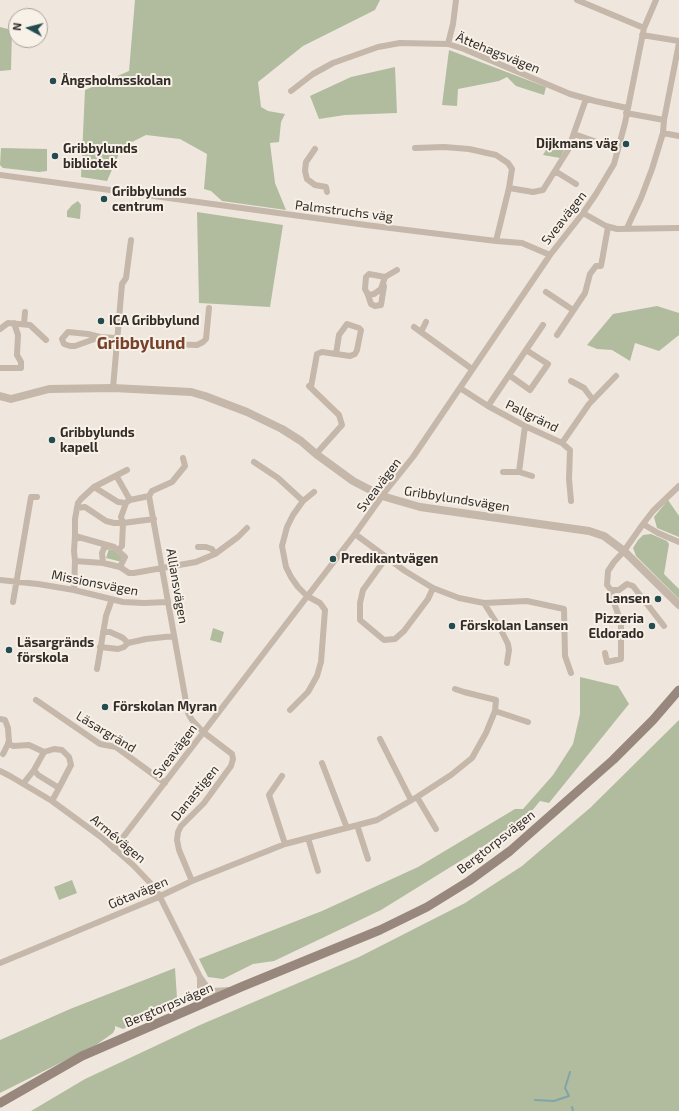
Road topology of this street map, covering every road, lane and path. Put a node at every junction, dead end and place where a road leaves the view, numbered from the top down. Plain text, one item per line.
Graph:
1 (456, 0) edge
2 (577, 0) edge
3 (656, 0) edge
4 (644, 28) junction
5 (642, 35) junction
6 (679, 42) edge
7 (448, 44) junction
8 (291, 91) dead end
9 (586, 99) junction
10 (627, 110) junction
11 (664, 120) junction
12 (663, 133) junction
13 (574, 134) junction
14 (679, 136) edge
15 (597, 142) dead end
16 (415, 148) dead end
17 (315, 149) dead end
18 (555, 171) junction
19 (0, 175) edge
20 (576, 184) dead end
21 (509, 188) junction
22 (327, 192) dead end
23 (583, 213) junction
24 (608, 227) junction
25 (627, 228) junction
26 (679, 228) edge
27 (131, 240) dead end
28 (496, 241) junction
29 (550, 254) junction
30 (397, 270) dead end
31 (385, 277) junction
32 (383, 285) junction
33 (546, 292) dead end
34 (368, 296) junction
35 (209, 308) dead end
36 (573, 310) junction
37 (25, 312) dead end
38 (426, 322) dead end
39 (14, 323) junction
40 (24, 324) junction
41 (543, 325) dead end
42 (414, 327) dead end
43 (0, 329) edge
44 (421, 332) junction
45 (557, 335) dead end
46 (100, 337) junction
47 (116, 338) junction
48 (46, 340) dead end
49 (166, 344) dead end
50 (526, 350) junction
51 (336, 354) junction
52 (0, 368) edge
53 (472, 369) junction
54 (509, 375) junction
55 (616, 376) dead end
56 (571, 381) dead end
57 (113, 388) junction
58 (460, 388) junction
59 (0, 396) edge
60 (593, 400) junction
61 (488, 406) junction
62 (525, 426) junction
63 (562, 443) junction
64 (316, 454) junction
65 (183, 458) dead end
66 (254, 462) dead end
67 (127, 470) dead end
68 (503, 472) dead end
69 (519, 472) junction
70 (532, 476) dead end
71 (116, 477) junction
72 (679, 486) edge
73 (94, 487) junction
74 (314, 492) dead end
75 (149, 496) junction
76 (382, 496) junction
77 (37, 497) dead end
78 (128, 501) junction
79 (303, 501) junction
80 (571, 501) dead end
81 (77, 508) junction
82 (154, 519) junction
83 (123, 523) junction
84 (642, 524) junction
85 (246, 528) dead end
86 (355, 534) junction
87 (75, 536) junction
88 (679, 542) edge
89 (110, 546) junction
90 (198, 547) dead end
91 (118, 550) junction
92 (624, 551) junction
93 (215, 554) junction
94 (386, 558) junction
95 (75, 561) junction
96 (103, 563) junction
97 (120, 567) junction
98 (162, 568) junction
99 (0, 580) edge
100 (18, 582) junction
101 (433, 588) junction
102 (74, 590) junction
103 (611, 590) junction
104 (307, 596) junction
105 (112, 599) junction
106 (13, 602) dead end
107 (168, 602) junction
108 (484, 603) junction
109 (679, 605) edge
110 (664, 626) dead end
111 (103, 632) junction
112 (174, 636) junction
113 (128, 643) junction
114 (100, 647) junction
115 (605, 653) dead end
116 (507, 663) dead end
117 (97, 669) dead end
118 (571, 673) dead end
119 (455, 689) dead end
120 (679, 690) edge
121 (36, 700) dead end
122 (290, 710) dead end
123 (495, 711) junction
124 (0, 720) edge
125 (528, 722) dead end
126 (203, 732) junction
127 (380, 739) dead end
128 (8, 743) junction
129 (44, 752) junction
130 (4, 754) dead end
131 (322, 763) dead end
132 (34, 770) junction
133 (0, 771) edge
134 (282, 776) dead end
135 (165, 783) junction
136 (23, 784) junction
137 (59, 788) junction
138 (414, 799) junction
139 (52, 801) junction
140 (357, 825) junction
141 (347, 828) junction
142 (436, 829) dead end
143 (308, 838) junction
144 (285, 844) junction
145 (114, 849) junction
146 (368, 859) dead end
147 (318, 871) dead end
148 (192, 881) junction
149 (160, 897) junction
150 (0, 963) edge
151 (295, 966) junction
152 (200, 977) junction
153 (242, 987) junction
154 (193, 1008) junction
155 (55, 1071) junction
156 (0, 1102) edge

1 - 7 street
2 - 4 street
3 - 4 street, Sveavägen
4 - 5 street, Sveavägen
5 - 6 street
5 - 10 street, Sveavägen
6 - 11 street
7 - 8 street, Ättehagsvägen
7 - 9 street, Ättehagsvägen
9 - 10 street, Ättehagsvägen
9 - 13 street
10 - 11 street
10 - 23 street, Sveavägen
11 - 12 street
12 - 14 street
12 - 25 street
13 - 15 street
13 - 18 street
16 - 21 street
17 - 22 street
18 - 20 street
18 - 21 street
19 - 28 street, Palmstruchs väg
21 - 28 street
23 - 24 street
23 - 29 street, Sveavägen
24 - 25 street
24 - 36 street
25 - 26 street
27 - 47 street
28 - 29 street, Palmstruchs väg
29 - 53 street, Sveavägen
30 - 31 street
31 - 32 street
31 - 34 street
32 - 34 street
32 - 34 street
33 - 36 street
35 - 49 street
36 - 45 street
37 - 40 street
38 - 44 street
39 - 40 street
39 - 43 street
39 - 52 street
40 - 48 street
41 - 50 street
42 - 44 street
44 - 53 street
46 - 46 street
46 - 47 street
47 - 57 street
50 - 54 street
50 - 54 street
51 - 51 street
51 - 64 street
53 - 58 street, Sveavägen
54 - 61 street
55 - 60 street, Pallgränd
56 - 60 street
57 - 59 street, Gribbylundsvägen
57 - 64 street, Gribbylundsvägen
58 - 61 street, Pallgränd
58 - 76 street, Sveavägen
60 - 63 street, Pallgränd
61 - 62 street, Pallgränd
62 - 63 street, Pallgränd
62 - 69 street
63 - 80 street
64 - 76 street, Gribbylundsvägen
65 - 75 street
66 - 79 street
67 - 71 street
68 - 69 street
69 - 70 street
71 - 73 street
71 - 78 street
72 - 84 street
73 - 78 street
73 - 81 street
74 - 79 street
75 - 78 street
75 - 82 street, Alliansvägen
76 - 86 street, Sveavägen
76 - 92 street, Gribbylundsvägen
77 - 100 street
78 - 83 street
79 - 104 street
81 - 83 street
81 - 87 street
82 - 83 street
82 - 98 street, Alliansvägen
83 - 91 street
84 - 88 street
84 - 92 street
85 - 93 street
86 - 94 street
86 - 104 street, Sveavägen
87 - 89 street
87 - 95 street
89 - 91 street
89 - 96 street
90 - 93 street
91 - 97 street
92 - 103 street
92 - 109 street, Gribbylundsvägen
93 - 98 street
94 - 101 street
94 - 101 street
95 - 96 street
95 - 102 street
96 - 97 street
97 - 98 street
98 - 107 street, Alliansvägen
99 - 100 street, Missionsvägen
100 - 102 street, Missionsvägen
100 - 106 street
101 - 108 street
102 - 105 street, Missionsvägen
103 - 110 street
103 - 115 street
104 - 122 street
104 - 126 street, Sveavägen
105 - 107 street, Missionsvägen
105 - 111 street
107 - 112 street, Alliansvägen
108 - 116 street
108 - 118 street
111 - 113 street
111 - 114 street
112 - 113 street
112 - 126 street, Alliansvägen
113 - 114 street
114 - 117 street
119 - 123 street
120 - 151 main road, Bergtorpsvägen
121 - 135 street, Läsargränd
123 - 125 street
123 - 138 street, Götavägen
124 - 128 street
126 - 135 street, Sveavägen
126 - 148 street, Danastigen
127 - 138 street
128 - 129 street
128 - 130 street
129 - 132 street
129 - 137 street
131 - 141 street
132 - 136 street
132 - 137 street
133 - 136 street, Armévägen
134 - 144 street
135 - 145 street, Sveavägen
136 - 139 street, Armévägen
137 - 139 street
138 - 140 street, Götavägen
138 - 142 street
139 - 145 street, Armévägen
140 - 141 street, Götavägen
140 - 146 street
141 - 143 street, Götavägen
143 - 144 street, Götavägen
143 - 147 street
144 - 148 street, Götavägen
145 - 149 street, Armévägen
148 - 149 street, Götavägen
149 - 150 street, Götavägen
149 - 152 street, Armévägen
151 - 153 main road, Bergtorpsvägen
151 - 155 main road, Bergtorpsvägen
152 - 153 street, Armévägen
152 - 154 street, Armévägen
153 - 154 main road, Bergtorpsvägen
154 - 155 main road, Bergtorpsvägen
155 - 156 main road, Bergtorpsvägen

